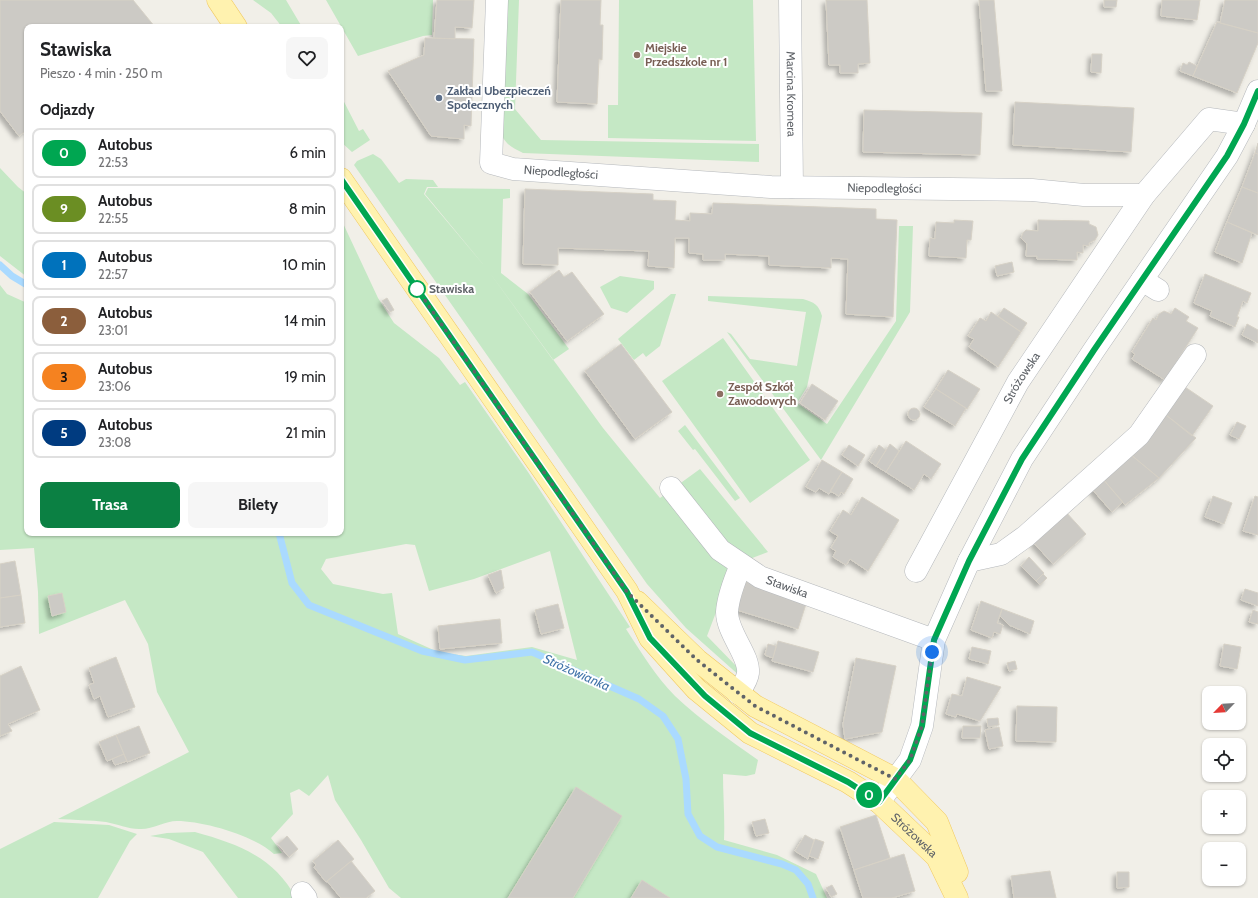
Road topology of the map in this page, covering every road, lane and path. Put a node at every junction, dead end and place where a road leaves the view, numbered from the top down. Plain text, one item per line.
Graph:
1 (218, 0) edge
2 (497, 0) edge
3 (790, 0) edge
4 (234, 24) edge
5 (1258, 90) edge
6 (1244, 124) junction
7 (344, 183) edge
8 (792, 188) junction
9 (1144, 195) junction
10 (1194, 356) dead end
11 (670, 488) dead end
12 (969, 561) junction
13 (741, 564) junction
14 (916, 571) dead end
15 (627, 592) junction
16 (934, 640) junction
17 (738, 692) junction
18 (895, 779) junction
19 (879, 802) junction
20 (957, 898) edge
21 (966, 898) edge

1 - 4 main road
2 - 8 street, Niepodległości
3 - 8 street, Marcina Kromera
5 - 6 street
6 - 9 street
6 - 12 street
7 - 15 main road
8 - 9 street, Niepodległości
9 - 14 street, Stróżowska
10 - 12 street
11 - 13 street, Stawiska
12 - 16 street
13 - 16 street, Stawiska
13 - 17 street
15 - 17 main road
15 - 19 main road
16 - 18 street
17 - 18 main road
18 - 19 street
18 - 21 main road, Stróżowska
19 - 20 main road, Stróżowska

